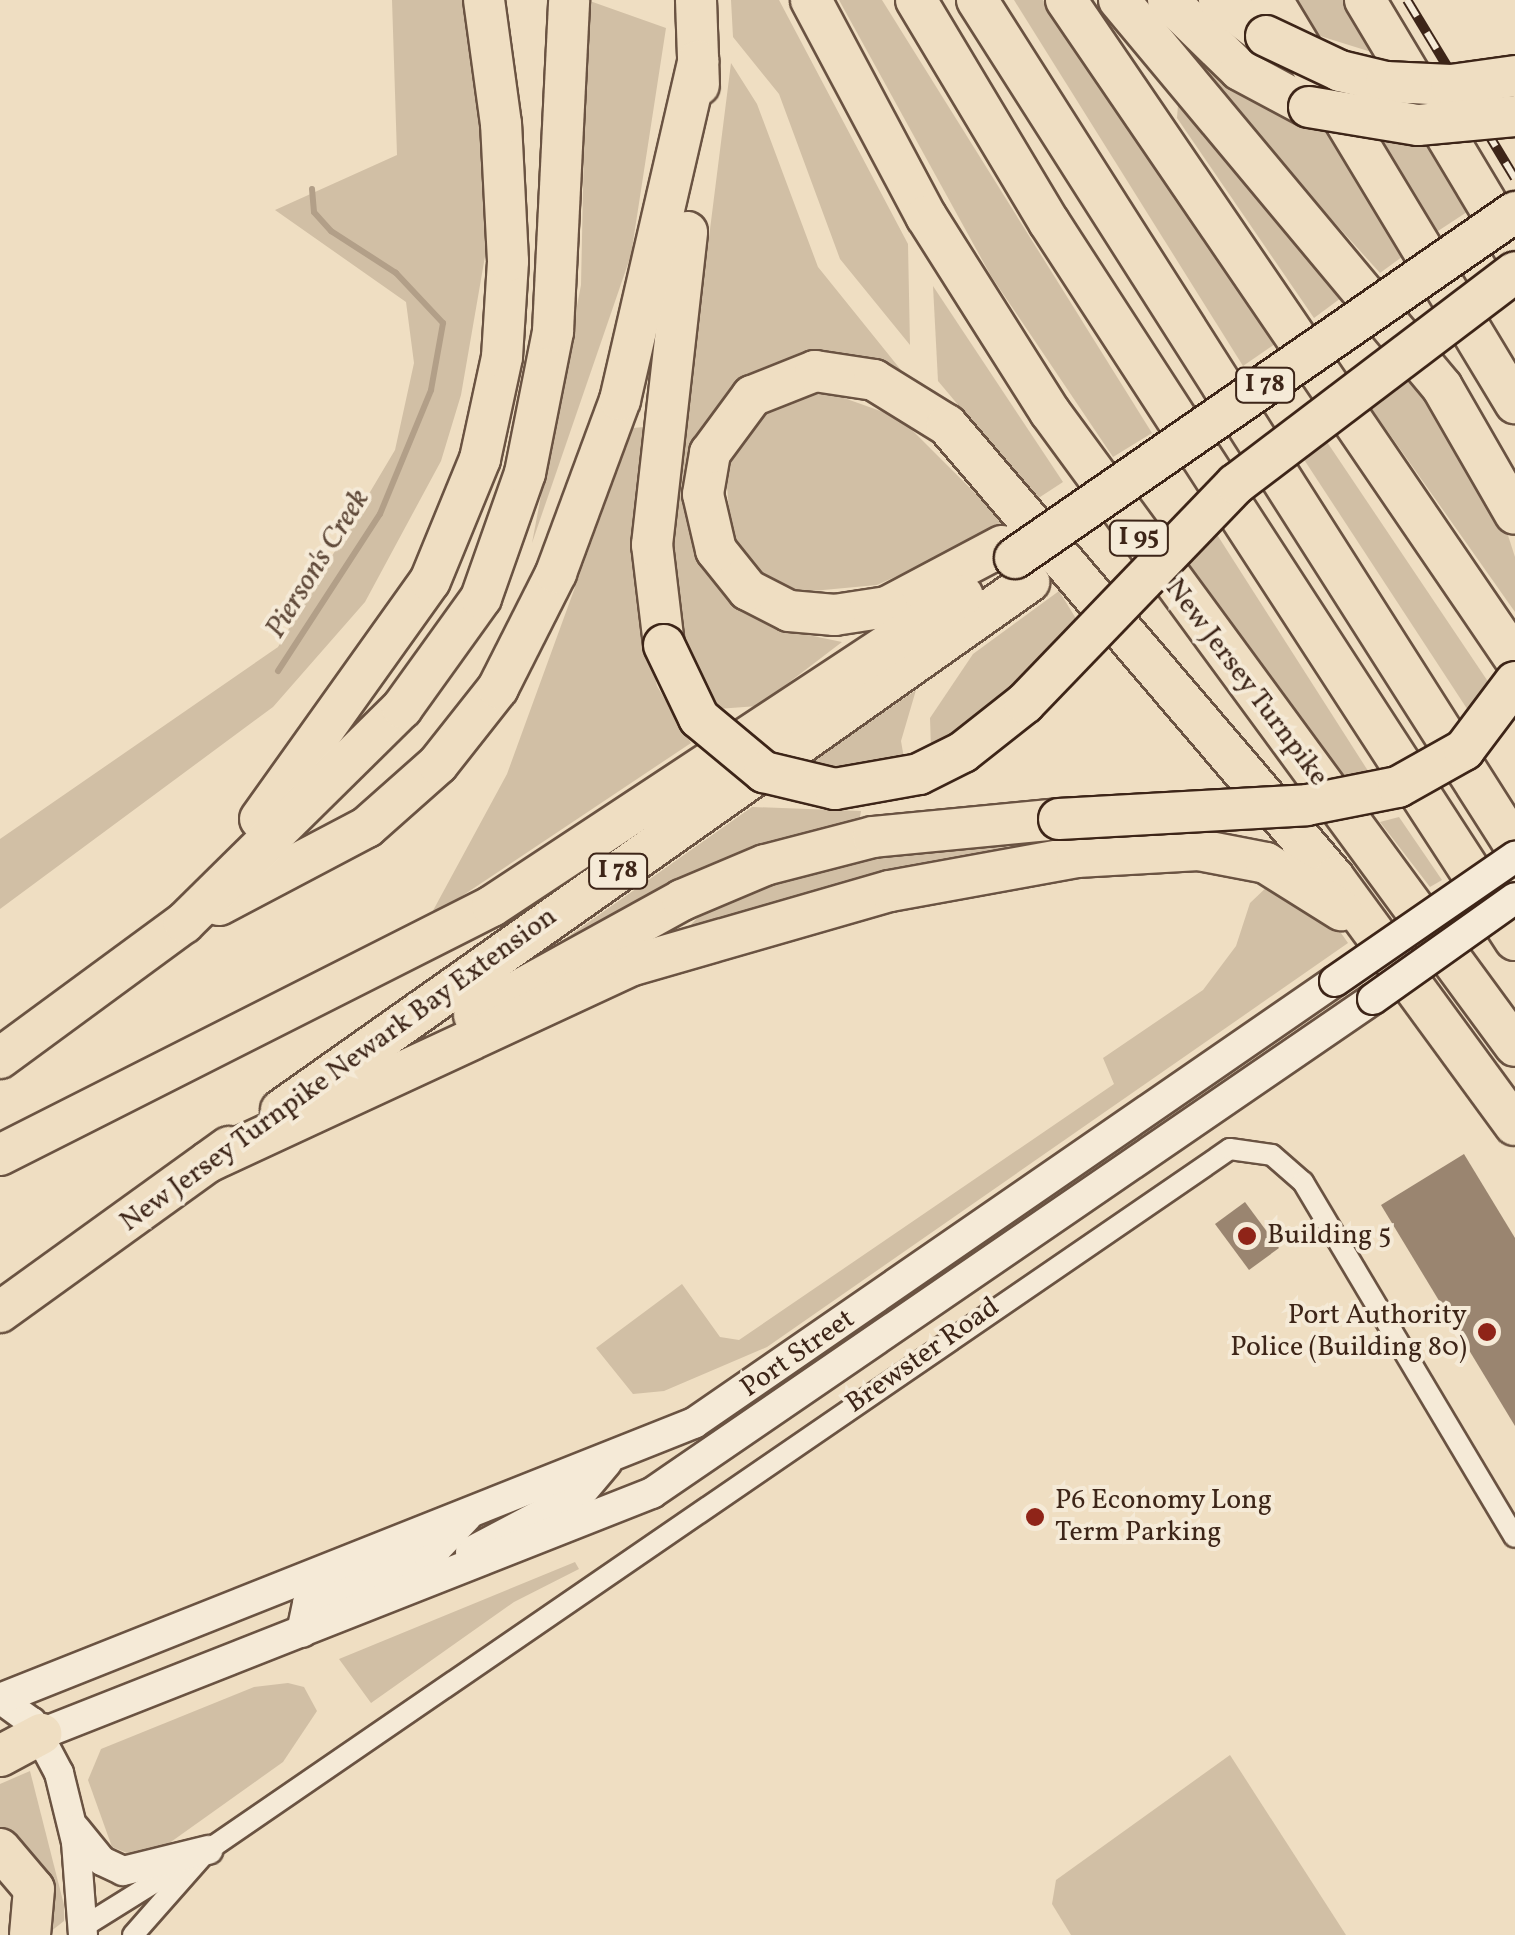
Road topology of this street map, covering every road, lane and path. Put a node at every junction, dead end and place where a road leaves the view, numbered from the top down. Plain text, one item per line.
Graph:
1 (484, 0) edge
2 (502, 0) edge
3 (569, 0) edge
4 (696, 0) edge
5 (811, 0) edge
6 (916, 0) edge
7 (977, 0) edge
8 (1066, 0) edge
9 (1119, 0) edge
10 (1168, 0) edge
11 (1219, 0) edge
12 (1366, 0) edge
13 (1269, 18) edge
14 (698, 61) junction
15 (1515, 76) edge
16 (1515, 116) edge
17 (502, 124) junction
18 (1515, 212) edge
19 (1515, 248) edge
20 (1515, 272) edge
21 (1515, 404) edge
22 (1515, 514) edge
23 (1015, 562) junction
24 (1515, 659) edge
25 (1515, 682) edge
26 (1515, 846) edge
27 (1515, 858) edge
28 (1515, 898) edge
29 (184, 923) junction
30 (1515, 940) edge
31 (1386, 985) junction
32 (1515, 1046) edge
33 (0, 1058) edge
34 (1515, 1125) edge
35 (0, 1155) edge
36 (208, 1162) junction
37 (0, 1312) edge
38 (607, 1460) junction
39 (470, 1512) junction
40 (1515, 1537) edge
41 (449, 1576) junction
42 (302, 1632) junction
43 (0, 1699) edge
44 (41, 1734) junction
45 (0, 1756) edge
46 (73, 1823) junction
47 (0, 1849) edge
48 (208, 1850) junction
49 (80, 1932) edge
50 (30, 1935) edge
51 (132, 1935) edge

1 - 17 highway
2 - 17 highway
3 - 29 highway
4 - 14 highway
5 - 32 highway, New Jersey Turnpike / I 95
6 - 30 highway
7 - 26 highway
8 - 24 highway
9 - 22 highway
10 - 16 highway, bridge
11 - 13 highway
12 - 19 highway
13 - 15 highway, bridge
13 - 21 highway
14 - 20 highway, bridge
14 - 29 highway
17 - 29 highway
18 - 23 highway, New Jersey Turnpike Newark Bay Extension / I 78, bridge
19 - 23 highway, New Jersey Turnpike Newark Bay Extension / I 78
23 - 31 highway
23 - 35 highway, New Jersey Turnpike Newark Bay Extension / I 78
23 - 36 highway, New Jersey Turnpike Newark Bay Extension / I 78
25 - 36 highway, bridge
27 - 38 main road, Port Street, bridge
28 - 31 main road, Port Street, bridge
29 - 33 highway
31 - 34 highway
31 - 36 highway
31 - 41 main road, Port Street
36 - 37 highway, New Jersey Turnpike Newark Bay Extension / I 78
38 - 39 main road, Port Street
38 - 41 main road
39 - 42 main road
39 - 43 main road, Port Street
40 - 48 street, Brewster Road
41 - 42 main road, Port Street
42 - 44 main road, Port Street
43 - 44 street, Brewster Road
44 - 45 highway
44 - 46 street, Brewster Road
46 - 48 street
46 - 49 street, Brewster Road
47 - 50 highway
48 - 49 street, Brewster Road
48 - 51 street, Brewster Road

